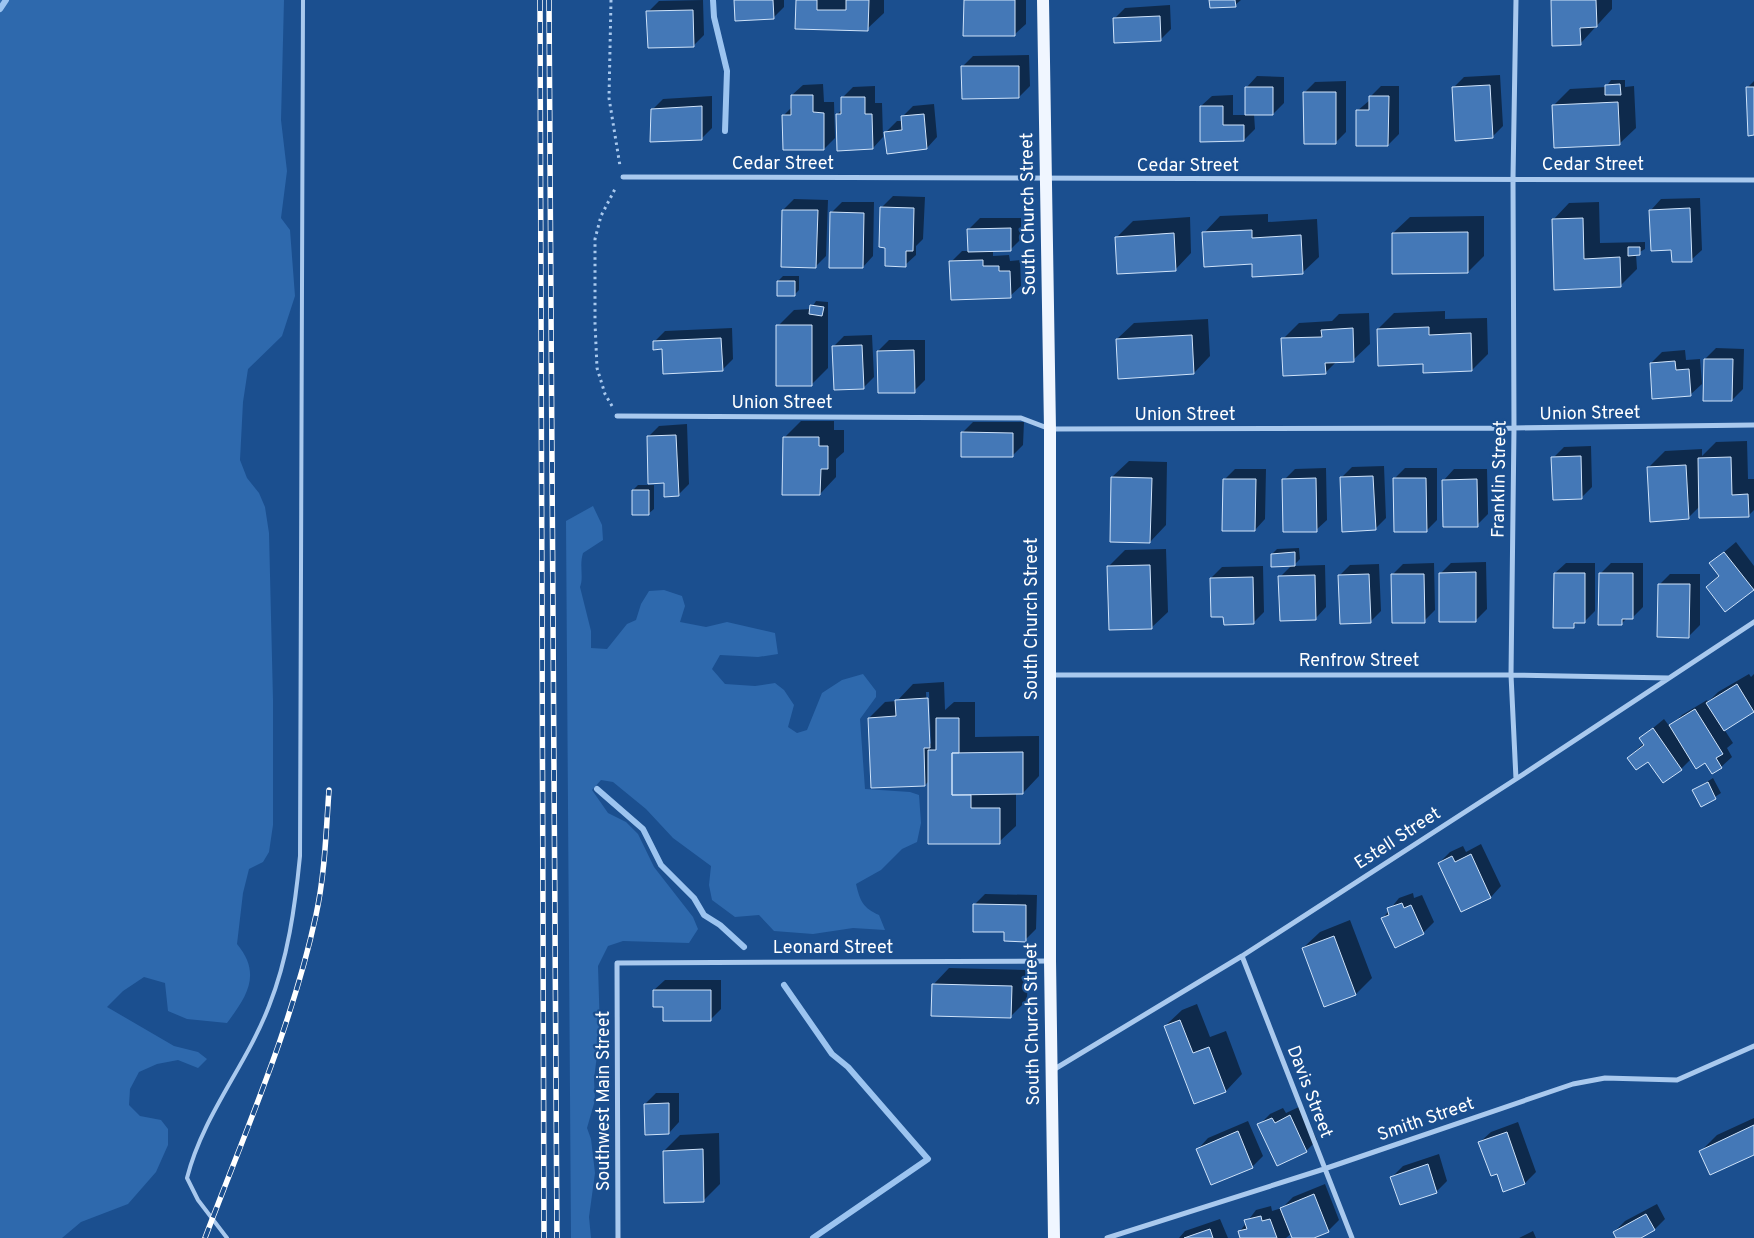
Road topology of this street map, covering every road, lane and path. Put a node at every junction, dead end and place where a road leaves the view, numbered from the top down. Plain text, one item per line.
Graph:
1 (303, 0) edge
2 (611, 0) edge
3 (1044, 0) edge
4 (1516, 0) edge
5 (622, 177) junction
6 (1512, 178) junction
7 (1046, 180) junction
8 (1754, 180) edge
9 (618, 416) joint
10 (1754, 425) edge
11 (1514, 428) junction
12 (1050, 429) junction
13 (1754, 622) edge
14 (1050, 675) junction
15 (1512, 675) junction
16 (1669, 678) junction
17 (1516, 779) junction
18 (1242, 956) junction
19 (1050, 961) junction
20 (617, 963) joint
21 (1754, 1046) edge
22 (1051, 1072) junction
23 (1324, 1169) junction
24 (227, 1238) edge
25 (618, 1238) edge
26 (1054, 1238) edge
27 (1107, 1238) edge
28 (1352, 1238) edge

1 - 24 lane
2 - 5 path
3 - 7 main road, South Church Street
4 - 6 street, Franklin Street
5 - 7 street, Cedar Street
5 - 9 path
6 - 7 street, Cedar Street
6 - 8 street, Cedar Street
6 - 11 street, Franklin Street
7 - 12 main road, South Church Street
9 - 12 street, Union Street
10 - 11 street, Union Street
11 - 12 street, Union Street
11 - 15 street, Franklin Street
12 - 14 main road, South Church Street
13 - 16 street, Estell Street
14 - 15 street, Renfrow Street
14 - 19 main road, South Church Street
15 - 16 street, Renfrow Street
15 - 17 street, Franklin Street
16 - 17 street, Estell Street
17 - 18 street, Estell Street
18 - 22 street, Estell Street
18 - 23 street, Davis Street
19 - 20 street, Leonard Street
19 - 22 main road, South Church Street
20 - 25 street, Southwest Main Street
21 - 23 street, Smith Street
22 - 26 main road, South Church Street
23 - 27 street, Smith Street
23 - 28 street, Davis Street

